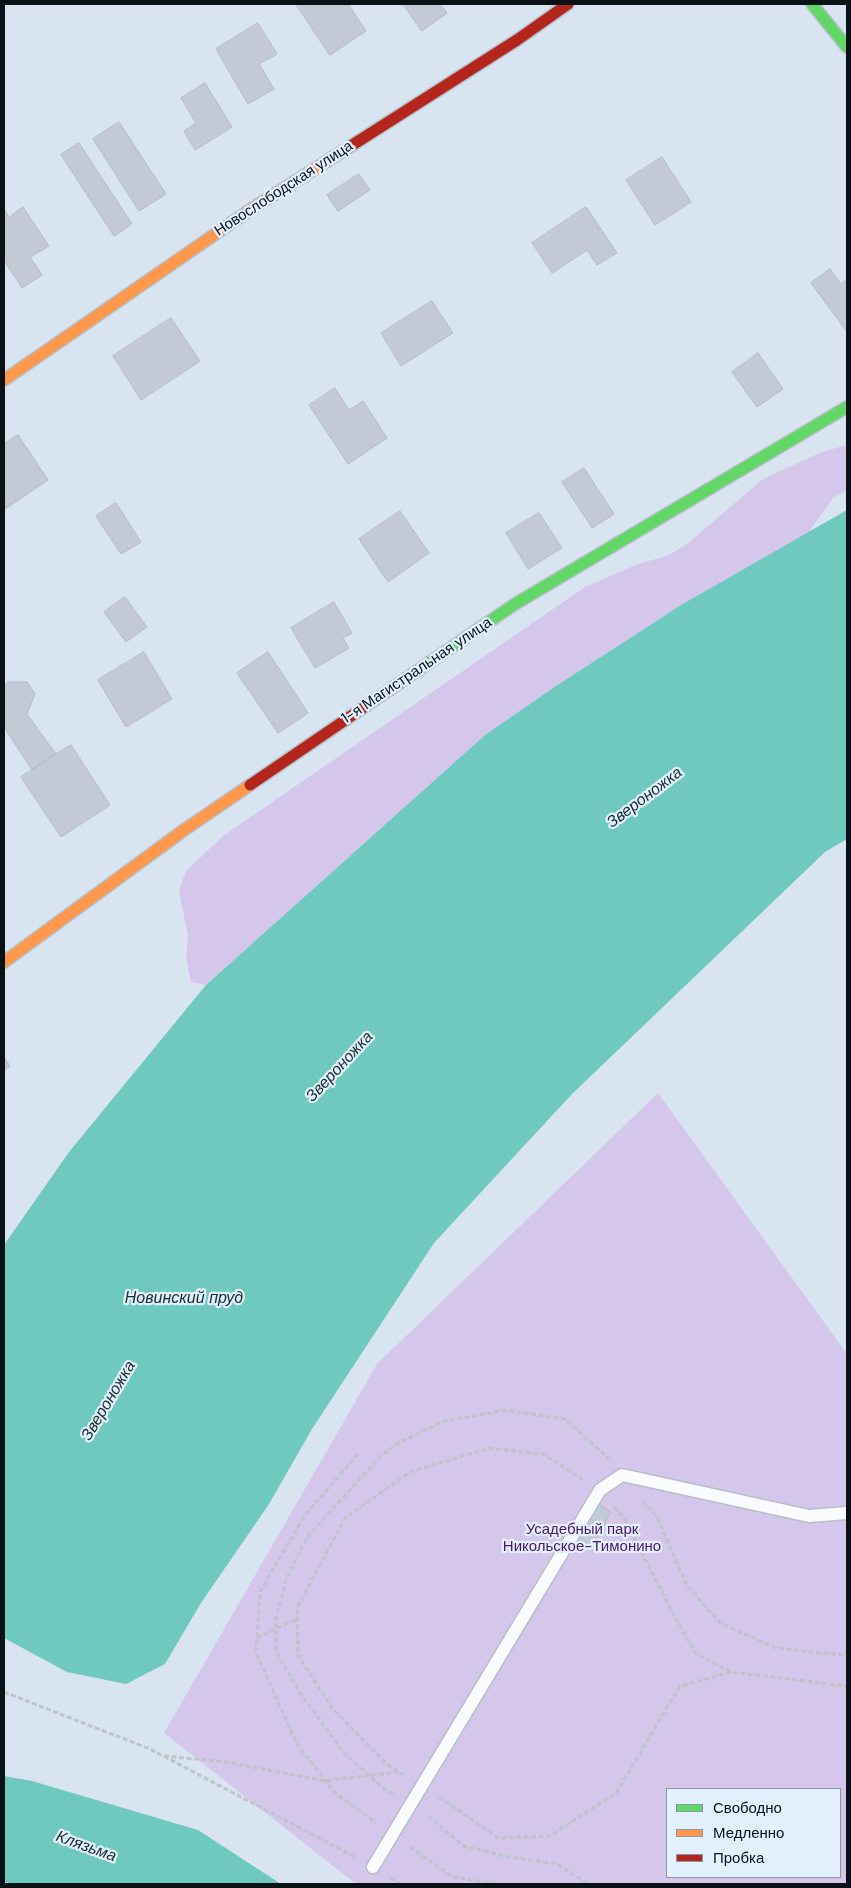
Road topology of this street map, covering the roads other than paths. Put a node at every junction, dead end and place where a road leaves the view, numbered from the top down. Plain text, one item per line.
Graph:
1 (568, 4) edge
2 (812, 4) edge
3 (847, 47) edge
4 (4, 380) edge
5 (847, 407) edge
6 (4, 962) edge
7 (847, 1513) edge
8 (373, 1868) road end

1 - 4 street, Новослободская улица
2 - 3 street
5 - 6 street, 1-я Магистральная улица
7 - 8 lane

